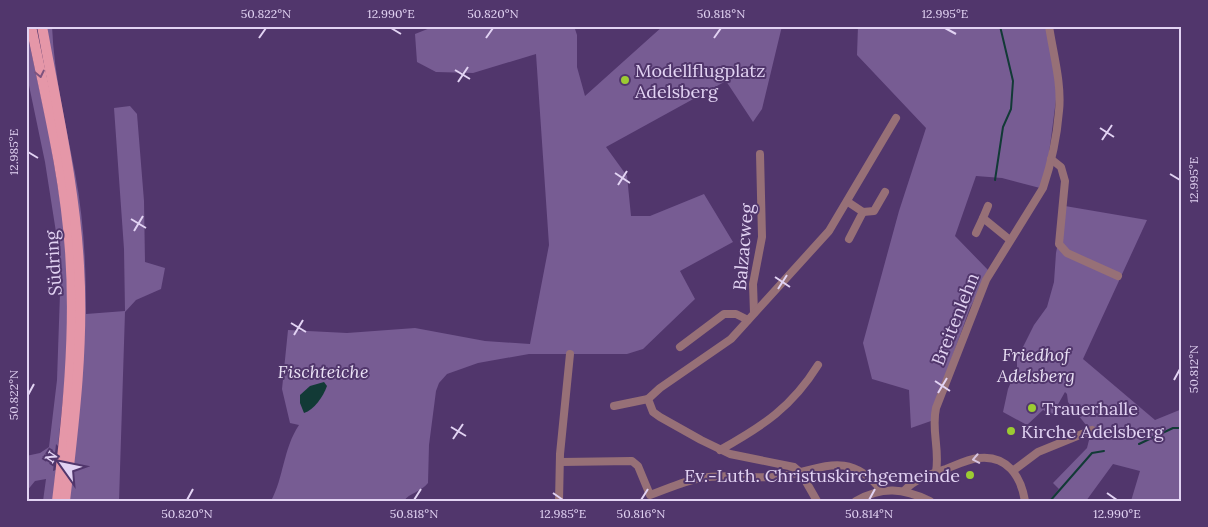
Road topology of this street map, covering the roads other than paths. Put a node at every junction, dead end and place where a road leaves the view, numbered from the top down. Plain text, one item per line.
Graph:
1 (31, 26) edge
2 (42, 26) edge
3 (1049, 26) edge
4 (896, 118) dead end
5 (760, 154) dead end
6 (1051, 159) junction
7 (886, 192) dead end
8 (848, 202) junction
9 (988, 206) dead end
10 (863, 212) junction
11 (983, 218) junction
12 (976, 233) dead end
13 (849, 238) dead end
14 (1010, 240) junction
15 (1118, 276) dead end
16 (754, 313) junction
17 (748, 320) junction
18 (680, 347) dead end
19 (570, 354) dead end
20 (818, 366) dead end
21 (648, 399) junction
22 (614, 406) dead end
23 (1092, 430) dead end
24 (66, 448) junction
25 (720, 450) junction
26 (561, 462) junction
27 (64, 464) junction
28 (1014, 470) junction
29 (801, 472) junction
30 (936, 472) junction
31 (881, 490) junction
32 (905, 490) junction
33 (648, 498) edge
34 (57, 501) edge
35 (65, 501) edge
36 (559, 501) edge
37 (817, 501) edge
38 (856, 501) edge
39 (930, 501) edge
40 (1025, 501) edge

1 -> 24 main road, Südring
2 - 24 main road, Südring
3 - 6 street, Breitenlehn
4 - 8 street, Balzacweg
5 - 16 street, Balzacweg
6 - 14 street, Breitenlehn
6 - 15 street
7 - 10 street
8 - 10 street
8 - 16 street, Balzacweg
9 - 11 street
10 - 13 street
11 - 12 street
11 - 14 street
14 - 30 street, Breitenlehn
16 - 17 street, Balzacweg
17 - 18 street, Balzacweg
17 - 21 street, Balzacweg
19 - 26 street
20 - 25 street
21 - 22 street, Balzacweg
21 - 25 street
23 - 28 street
24 - 27 main road, Südring
25 - 29 street
26 - 33 street
26 - 36 street
27 - 34 main road, Südring
27 - 35 main road, Südring
28 -> 30 street
28 - 40 street
29 - 31 street
29 - 33 street
29 - 37 street
30 - 32 street
31 - 32 street
31 - 38 street
32 - 39 street

